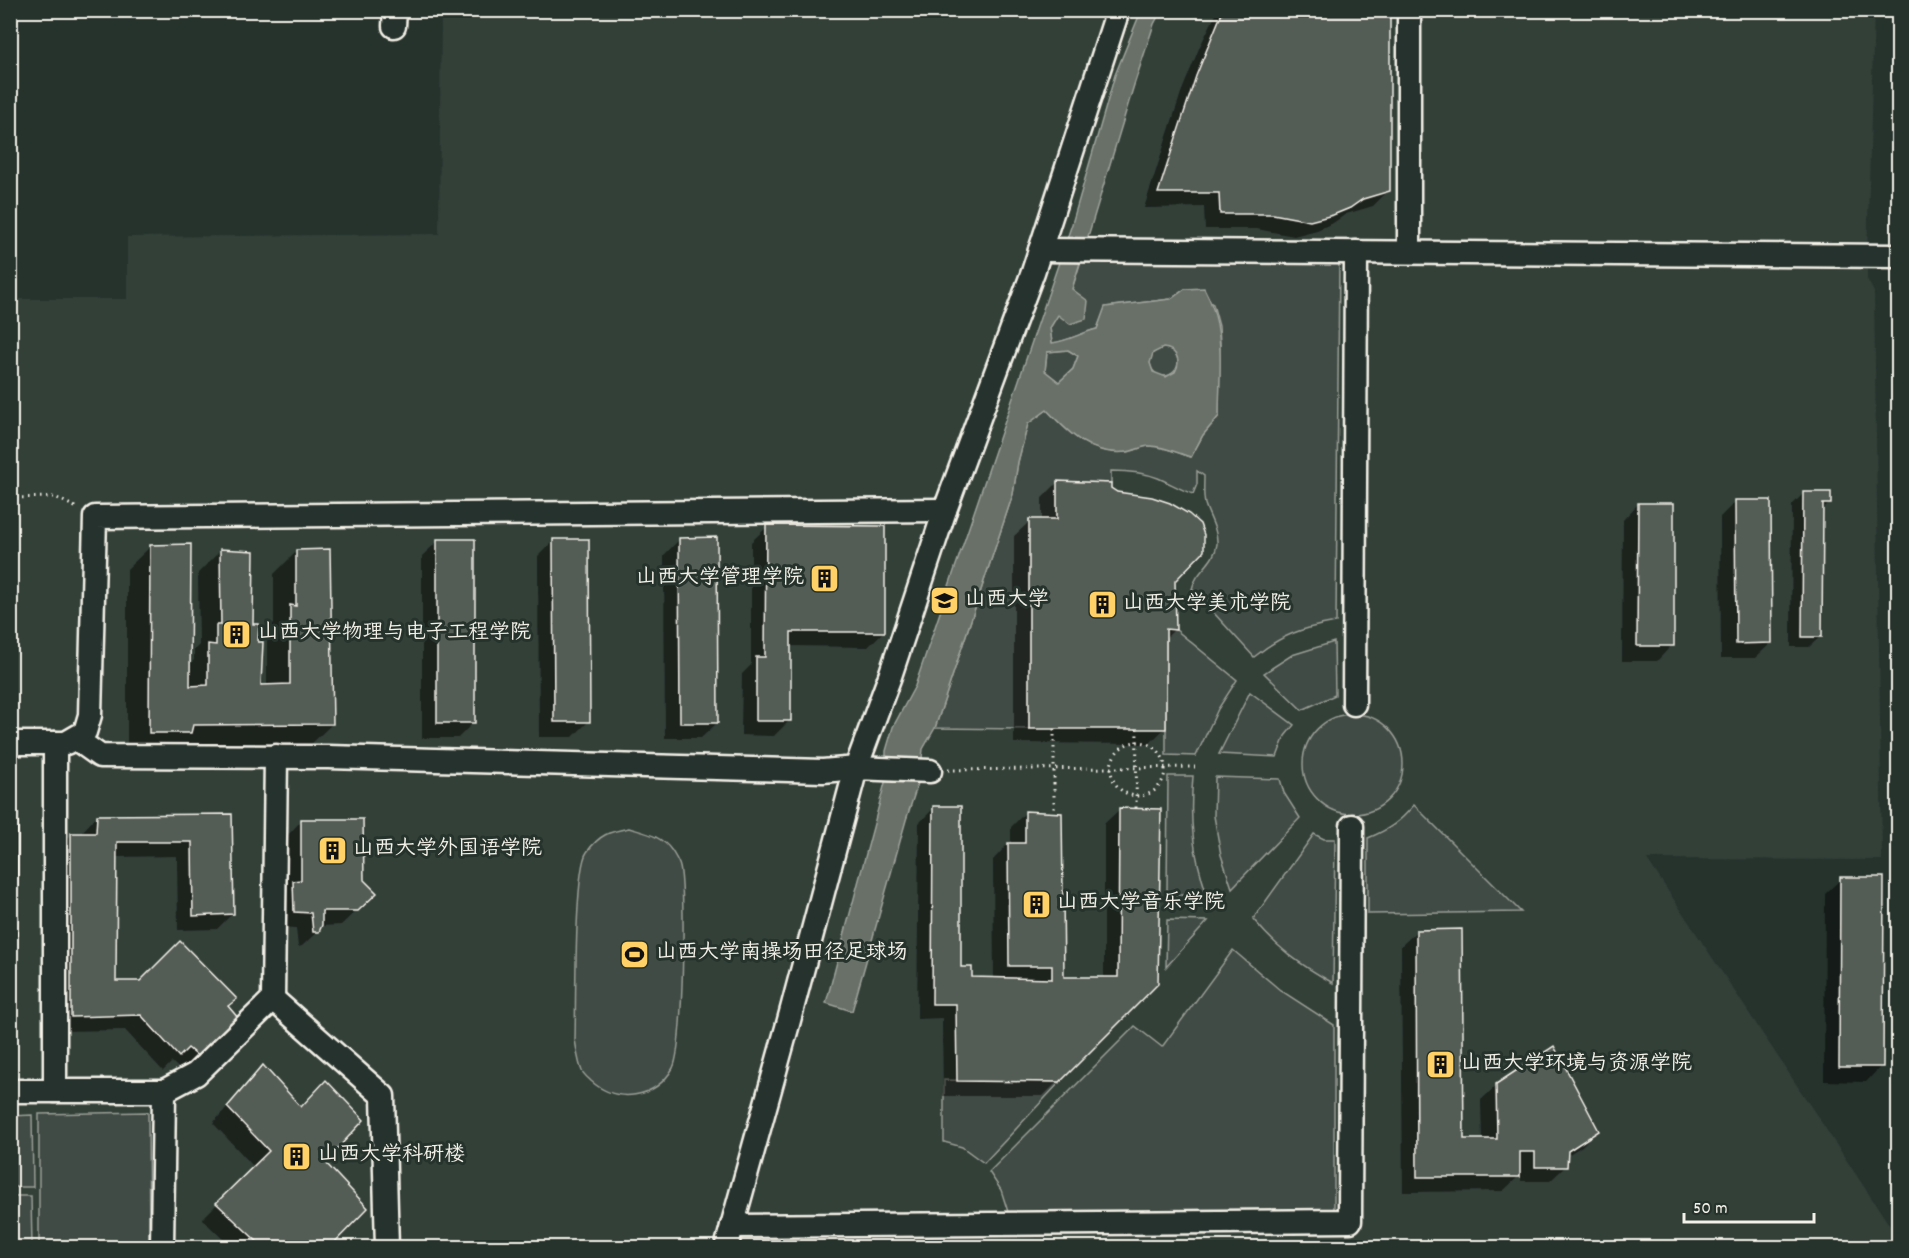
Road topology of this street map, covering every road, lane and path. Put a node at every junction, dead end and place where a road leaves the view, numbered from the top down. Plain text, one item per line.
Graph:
1 (1118, 10) edge
2 (1408, 10) edge
3 (1048, 250) junction
4 (1356, 252) junction
5 (1409, 252) junction
6 (1899, 256) edge
7 (10, 498) edge
8 (945, 510) junction
9 (94, 517) junction
10 (1354, 704) dead end
11 (1054, 729) dead end
12 (1137, 729) dead end
13 (65, 741) junction
14 (10, 742) edge
15 (1136, 742) junction
16 (276, 756) junction
17 (1195, 767) dead end
18 (856, 768) junction
19 (905, 770) joint
20 (1136, 796) junction
21 (1136, 808) dead end
22 (1054, 812) dead end
23 (1352, 826) dead end
24 (273, 999) junction
25 (10, 1091) edge
26 (55, 1091) junction
27 (164, 1091) junction
28 (732, 1226) junction
29 (162, 1248) edge
30 (387, 1248) edge
31 (726, 1248) edge

1 - 3 lane
2 - 5 lane
3 - 4 lane
3 - 8 lane
4 - 5 lane
4 - 10 lane
5 - 6 lane
7 - 9 path
8 - 9 lane
8 - 18 lane
9 - 13 lane
11 - 22 path, bridge
12 - 15 path, bridge
13 - 14 lane
13 - 16 lane
13 - 26 lane
15 - 20 path, bridge
15 - 20 path, bridge
15 - 20 path, bridge
16 - 18 lane
16 - 24 lane
17 - 19 path
18 - 19 lane
18 - 28 lane
20 - 21 path, bridge
23 - 28 lane
24 - 27 lane
24 - 30 lane
25 - 26 lane
26 - 27 lane
27 - 29 lane
28 - 31 lane

